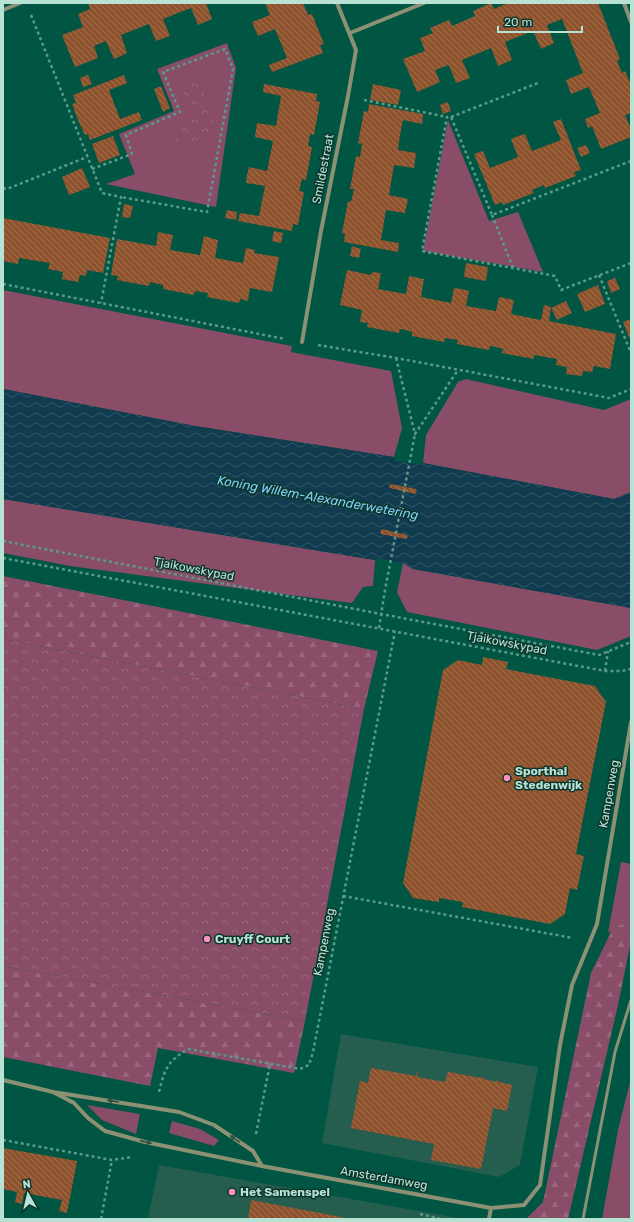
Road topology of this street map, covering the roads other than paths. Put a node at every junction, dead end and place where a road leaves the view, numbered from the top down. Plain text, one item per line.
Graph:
1 (20, 3) edge
2 (337, 3) edge
3 (424, 3) edge
4 (624, 3) edge
5 (3, 10) edge
6 (631, 22) edge
7 (350, 33) junction
8 (302, 342) dead end
9 (631, 722) edge
10 (631, 1000) edge
11 (3, 1080) edge
12 (53, 1092) junction
13 (262, 1166) junction
14 (491, 1208) junction
15 (489, 1219) edge
16 (583, 1219) edge

1 - 5 street
2 - 7 street, Smildestraat
3 - 7 street
4 - 6 street
7 - 8 street, Smildestraat
9 - 14 street, Kampenweg
10 - 16 lane
11 - 12 street, Amsterdamweg
12 -> 13 street, Amsterdamweg
13 -> 12 street, Amsterdamweg
13 - 14 street, Amsterdamweg
14 - 15 street

